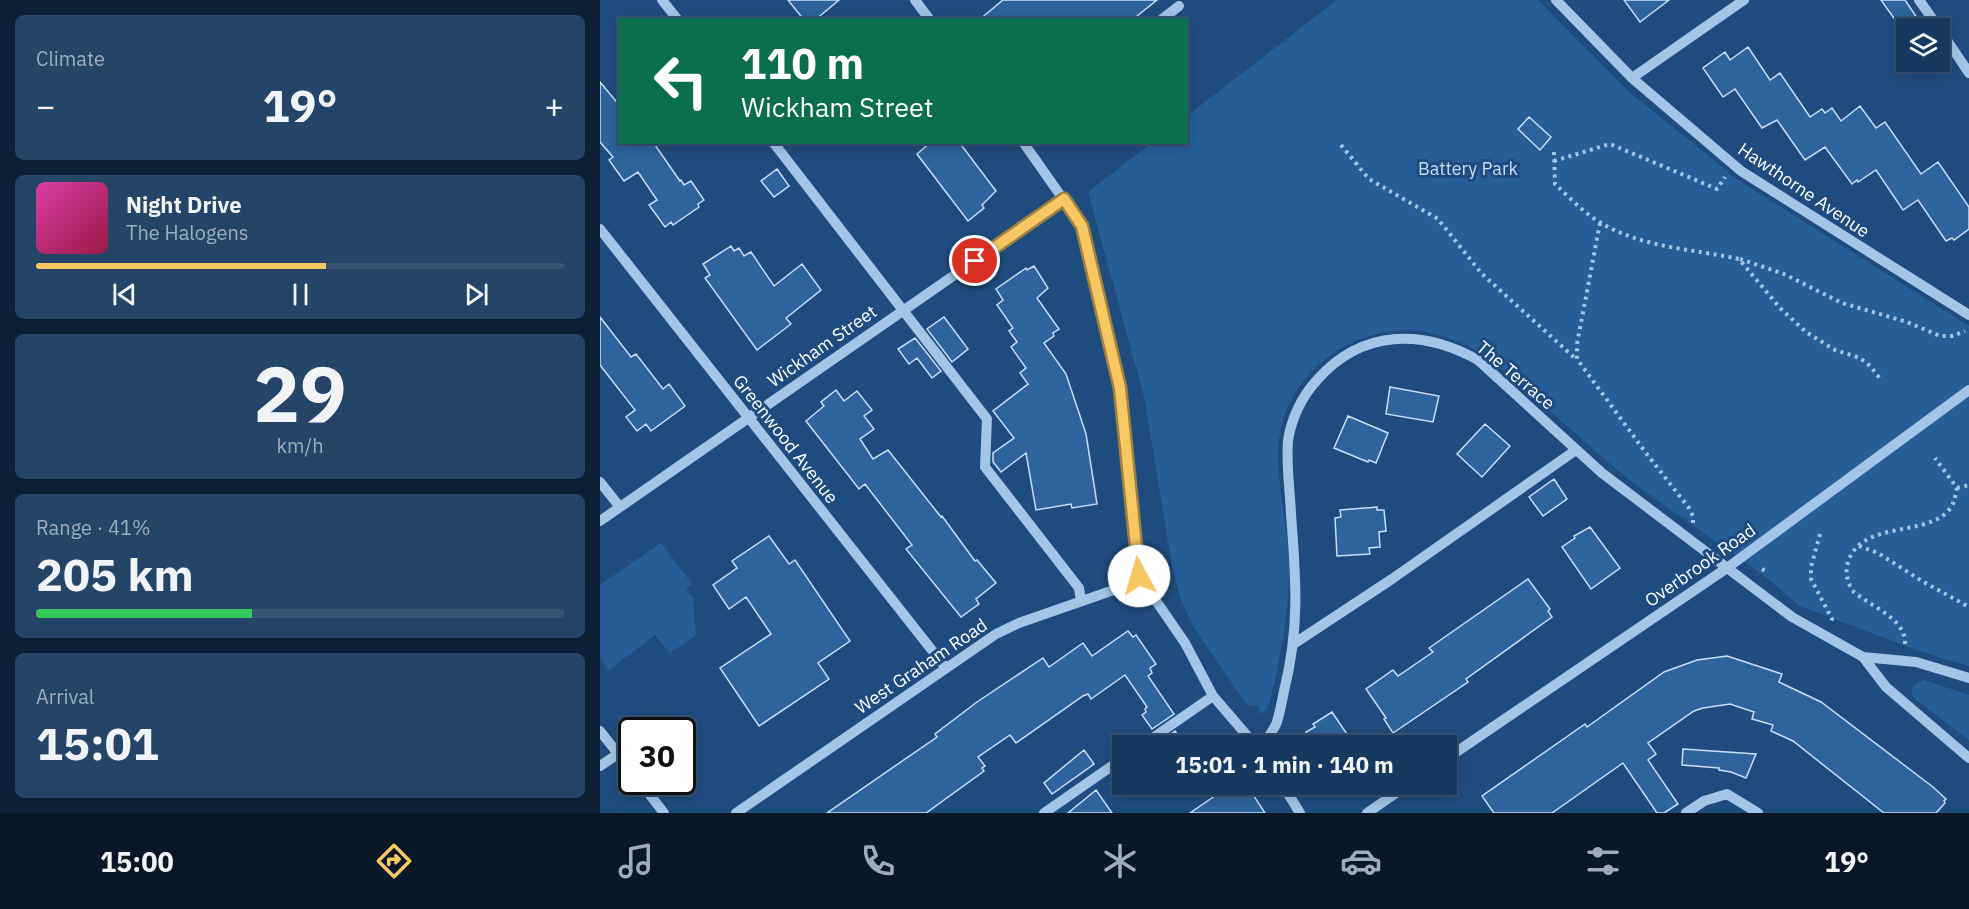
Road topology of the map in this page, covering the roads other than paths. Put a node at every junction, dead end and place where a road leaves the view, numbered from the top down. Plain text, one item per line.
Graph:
1 (662, 0) edge
2 (915, 0) edge
3 (1556, 0) edge
4 (1744, 0) edge
5 (1919, 0) edge
6 (1179, 6) dead end
7 (676, 18) edge
8 (928, 18) edge
9 (1164, 18) edge
10 (1931, 18) edge
11 (1950, 45) edge
12 (1969, 73) edge
13 (1632, 78) junction
14 (775, 144) edge
15 (1024, 144) edge
16 (1064, 199) junction
17 (600, 230) edge
18 (903, 310) junction
19 (1969, 315) edge
20 (1969, 390) edge
21 (748, 418) junction
22 (1576, 450) junction
23 (600, 482) edge
24 (620, 507) junction
25 (600, 521) edge
26 (1727, 568) junction
27 (1139, 576) junction
28 (1081, 601) junction
29 (1294, 644) junction
30 (1863, 657) junction
31 (946, 668) junction
32 (1969, 678) edge
33 (1213, 696) junction
34 (600, 731) edge
35 (1158, 735) edge
36 (1247, 735) edge
37 (1270, 735) edge
38 (1457, 752) edge
39 (618, 754) joint
40 (1969, 758) edge
41 (600, 766) edge
42 (1112, 766) edge
43 (650, 795) edge
44 (1289, 795) edge
45 (1393, 795) edge
46 (664, 813) edge
47 (736, 813) edge
48 (1044, 813) edge
49 (1300, 813) edge
50 (1367, 813) edge
51 (1686, 813) edge
52 (1758, 813) edge

1 - 7 street
2 - 8 street
3 - 13 street, Hawthorne Avenue
4 - 13 street
5 - 10 street
6 - 9 street
11 - 12 street
13 - 19 street, Hawthorne Avenue
14 - 18 street
15 - 16 street
16 - 18 street, Wickham Street
16 - 27 street
17 - 21 street, Greenwood Avenue
18 - 21 street, Wickham Street
18 - 28 street
20 - 26 street, Overbrook Road
21 - 24 street, Wickham Street
21 - 31 street, Greenwood Avenue
22 - 26 street, The Terrace
22 - 29 street
22 - 29 street, The Terrace
23 - 24 street
24 - 25 street, Wickham Street
26 - 30 street, The Terrace
26 - 38 street, Overbrook Road
27 - 28 street, West Graham Road
27 - 33 street
28 - 31 street, West Graham Road
29 - 37 street, The Terrace
30 - 32 street
30 - 40 street, The Terrace
31 - 47 street, West Graham Road
33 - 35 street
33 - 36 street
34 - 39 street
39 - 41 street
42 - 48 street
43 - 46 street
44 - 49 street
45 - 50 street
51 - 52 street

